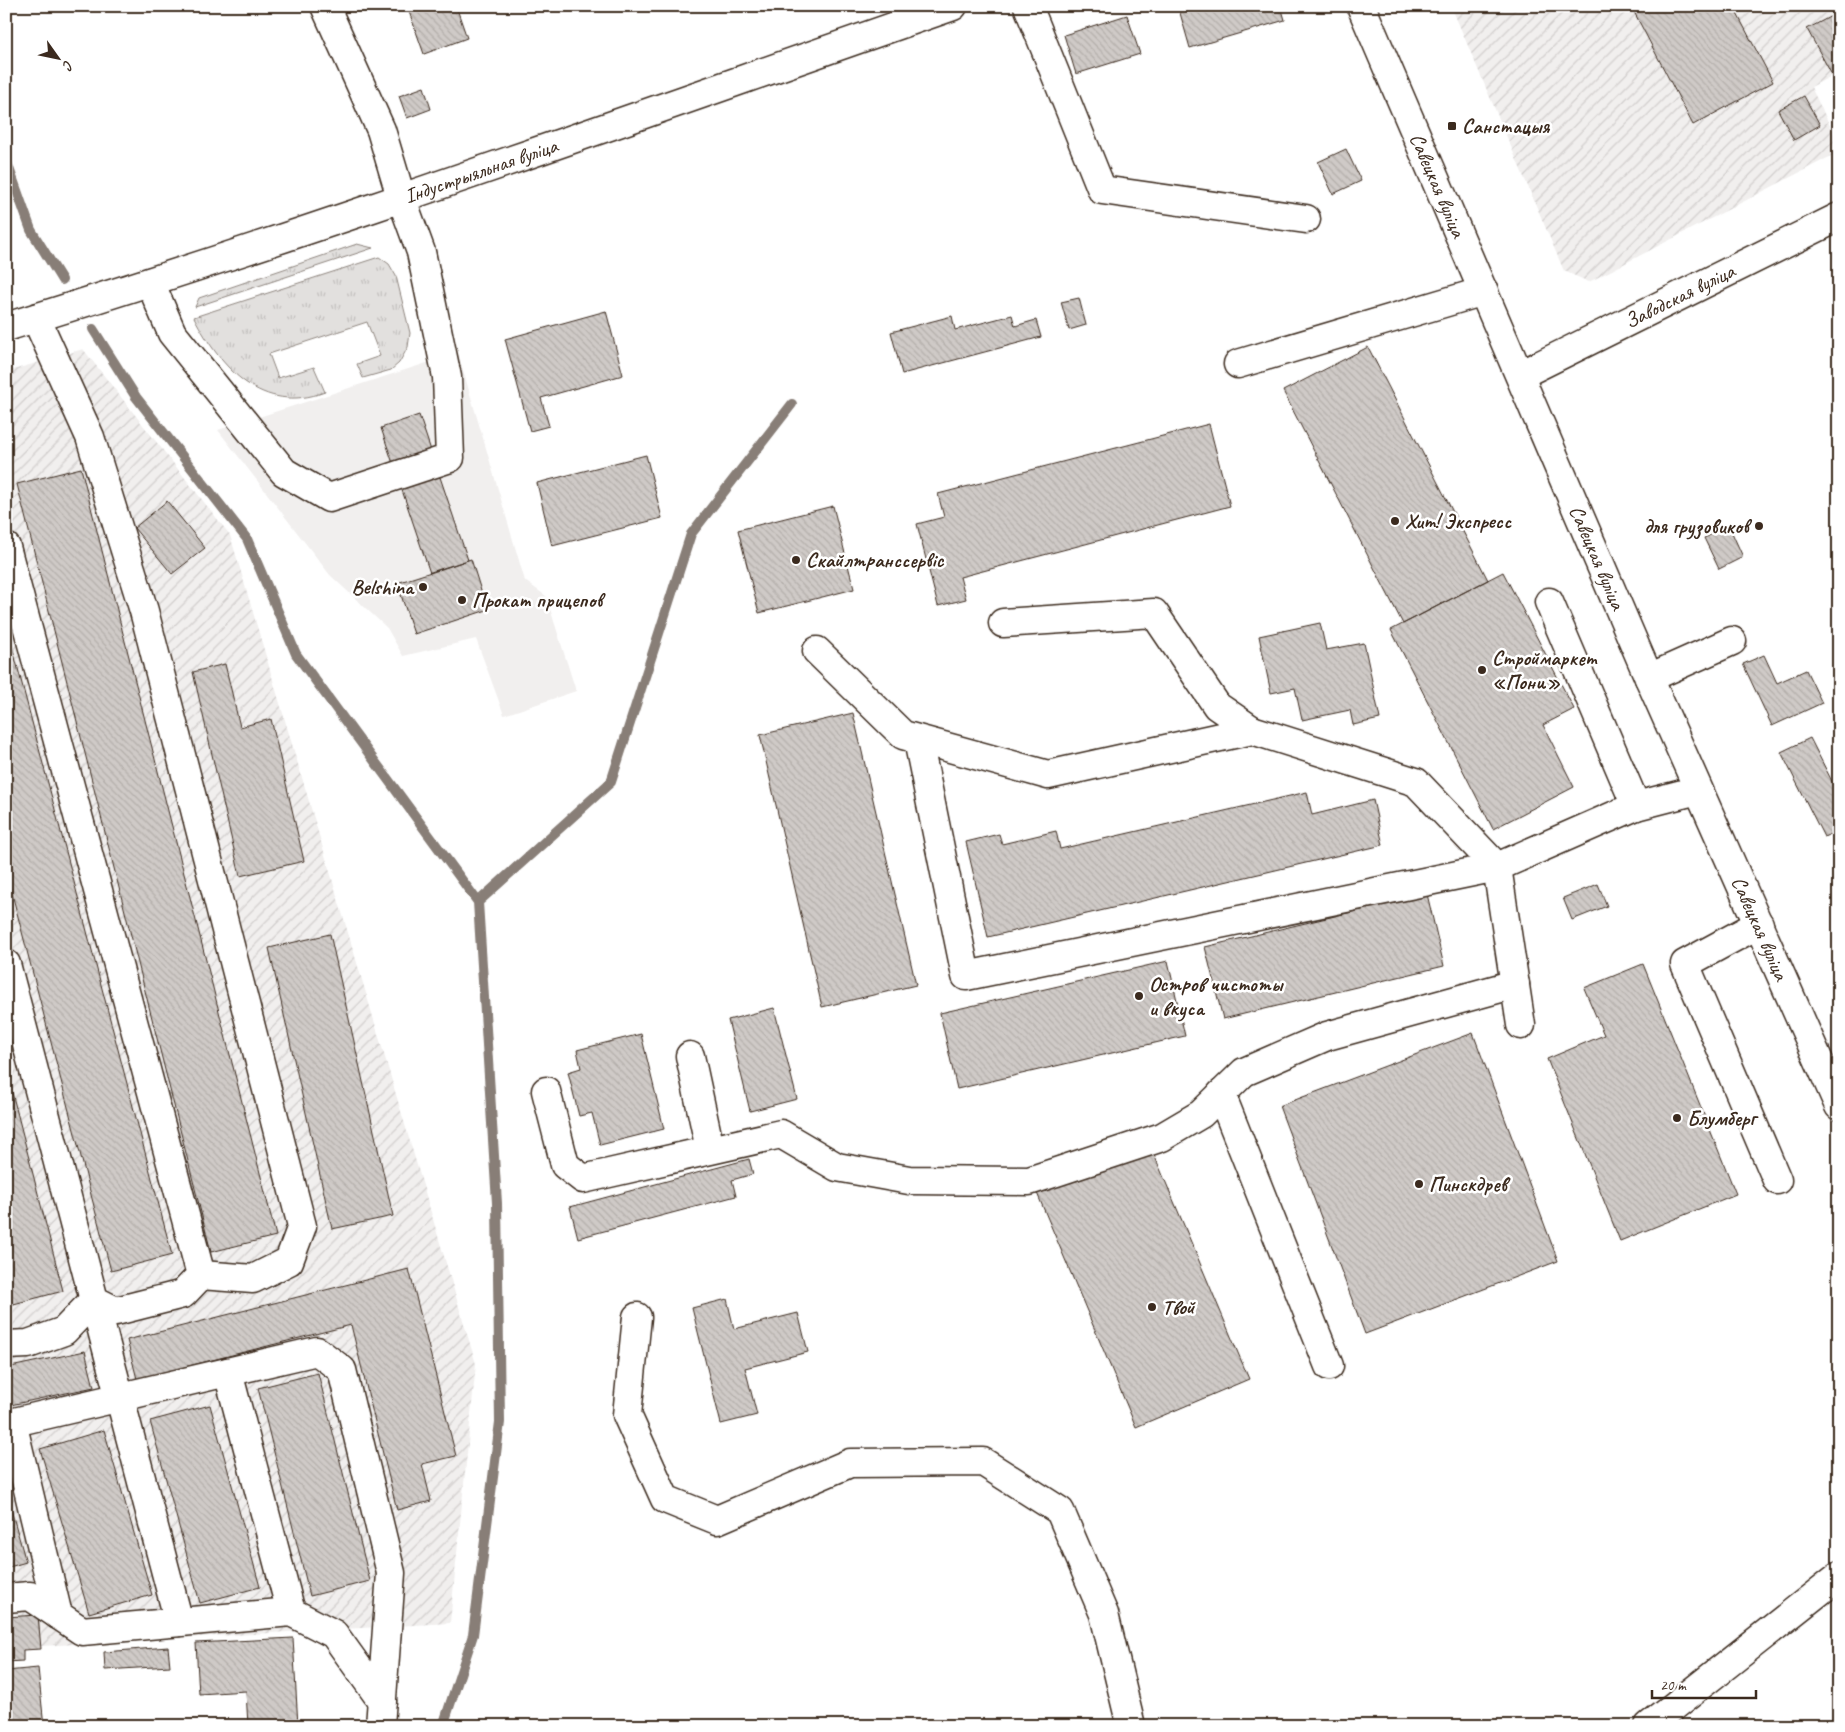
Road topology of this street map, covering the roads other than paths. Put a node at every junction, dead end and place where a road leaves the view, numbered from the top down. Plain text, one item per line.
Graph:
1 (325, 6) edge
2 (954, 6) edge
3 (1028, 6) edge
4 (1361, 6) edge
5 (401, 197) junction
6 (1839, 217) edge
7 (1306, 219) dead end
8 (150, 282) junction
9 (1484, 291) junction
10 (36, 318) junction
11 (6, 327) edge
12 (1238, 364) dead end
13 (1520, 374) junction
14 (6, 547) edge
15 (1549, 602) dead end
16 (1003, 623) dead end
17 (1732, 641) dead end
18 (817, 651) dead end
19 (1650, 678) junction
20 (1252, 730) junction
21 (918, 740) junction
22 (1698, 790) junction
23 (1636, 806) junction
24 (1497, 867) junction
25 (1759, 924) junction
26 (6, 964) edge
27 (1515, 984) junction
28 (1521, 1025) dead end
29 (690, 1056) dead end
30 (546, 1091) dead end
31 (1221, 1094) junction
32 (1839, 1106) edge
33 (710, 1149) junction
34 (1777, 1180) dead end
35 (201, 1275) junction
36 (94, 1300) junction
37 (637, 1317) dead end
38 (6, 1345) edge
39 (1329, 1366) dead end
40 (228, 1372) junction
41 (120, 1397) junction
42 (9, 1423) edge
43 (1839, 1576) edge
44 (6, 1598) edge
45 (291, 1612) junction
46 (58, 1615) junction
47 (179, 1622) junction
48 (381, 1713) edge
49 (1131, 1726) edge
50 (1649, 1726) edge

1 - 5 street
2 - 5 street, Індустрыяльная вуліца
3 - 7 street
4 - 9 street, Савецкая вуліца
5 - 8 street, Індустрыяльная вуліца
5 - 8 street
6 - 13 street, Заводская вуліца
8 - 10 street, Індустрыяльная вуліца
9 - 12 street
9 - 13 street, Савецкая вуліца
10 - 11 street, Індустрыяльная вуліца
10 - 35 street
13 - 19 street, Савецкая вуліца
14 - 35 street
15 - 23 street
16 - 20 street
17 - 19 street
18 - 21 street
19 - 22 street, Савецкая вуліца
20 - 21 street
20 - 24 street
21 - 24 street
22 - 23 street
22 - 25 street, Савецкая вуліца
23 - 24 street
24 - 27 street
25 - 32 street, Савецкая вуліца
25 - 34 street
26 - 36 street
27 - 28 street
27 - 31 street
29 - 33 street
30 - 33 street
31 - 33 street
31 - 39 street
35 - 36 street
36 - 38 street
36 - 41 street
37 - 49 street
40 - 41 street
40 - 45 street
40 - 48 street
41 - 42 street
41 - 47 street
42 - 46 street
43 - 50 street
44 - 46 street
45 - 47 street
45 - 48 street
46 - 47 street

